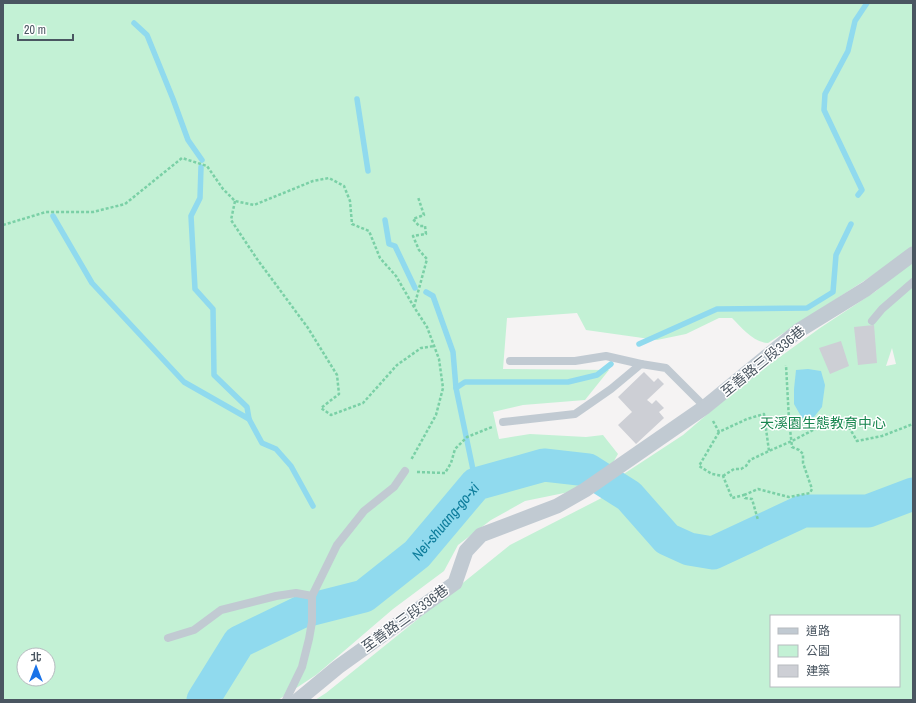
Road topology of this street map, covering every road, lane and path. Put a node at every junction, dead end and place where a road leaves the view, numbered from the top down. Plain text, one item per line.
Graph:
1 (418, 197) dead end
2 (235, 201) junction
3 (3, 225) edge
4 (913, 254) edge
5 (913, 282) edge
6 (414, 307) junction
7 (872, 321) dead end
8 (434, 346) junction
9 (510, 361) dead end
10 (641, 364) junction
11 (786, 365) dead end
12 (705, 407) junction
13 (503, 422) joint
14 (913, 424) edge
15 (719, 432) junction
16 (792, 441) junction
17 (769, 450) junction
18 (405, 471) junction
19 (723, 476) junction
20 (744, 494) junction
21 (758, 520) dead end
22 (312, 596) junction
23 (168, 638) dead end
24 (286, 700) edge
25 (298, 700) edge

1 - 6 path
2 - 3 path
2 - 6 path
2 - 8 path
4 - 12 street, 至善路三段336巷
5 - 7 lane
6 - 8 path
8 - 18 path
9 - 10 lane
10 - 12 lane
10 - 13 lane
11 - 16 path
12 - 15 path
12 - 25 street, 至善路三段336巷
13 - 18 path
14 - 16 path
15 - 17 path
15 - 19 path
16 - 17 path
16 - 20 path
17 - 19 path
18 - 22 lane
19 - 20 path
20 - 21 path
22 - 23 lane
22 - 24 lane

